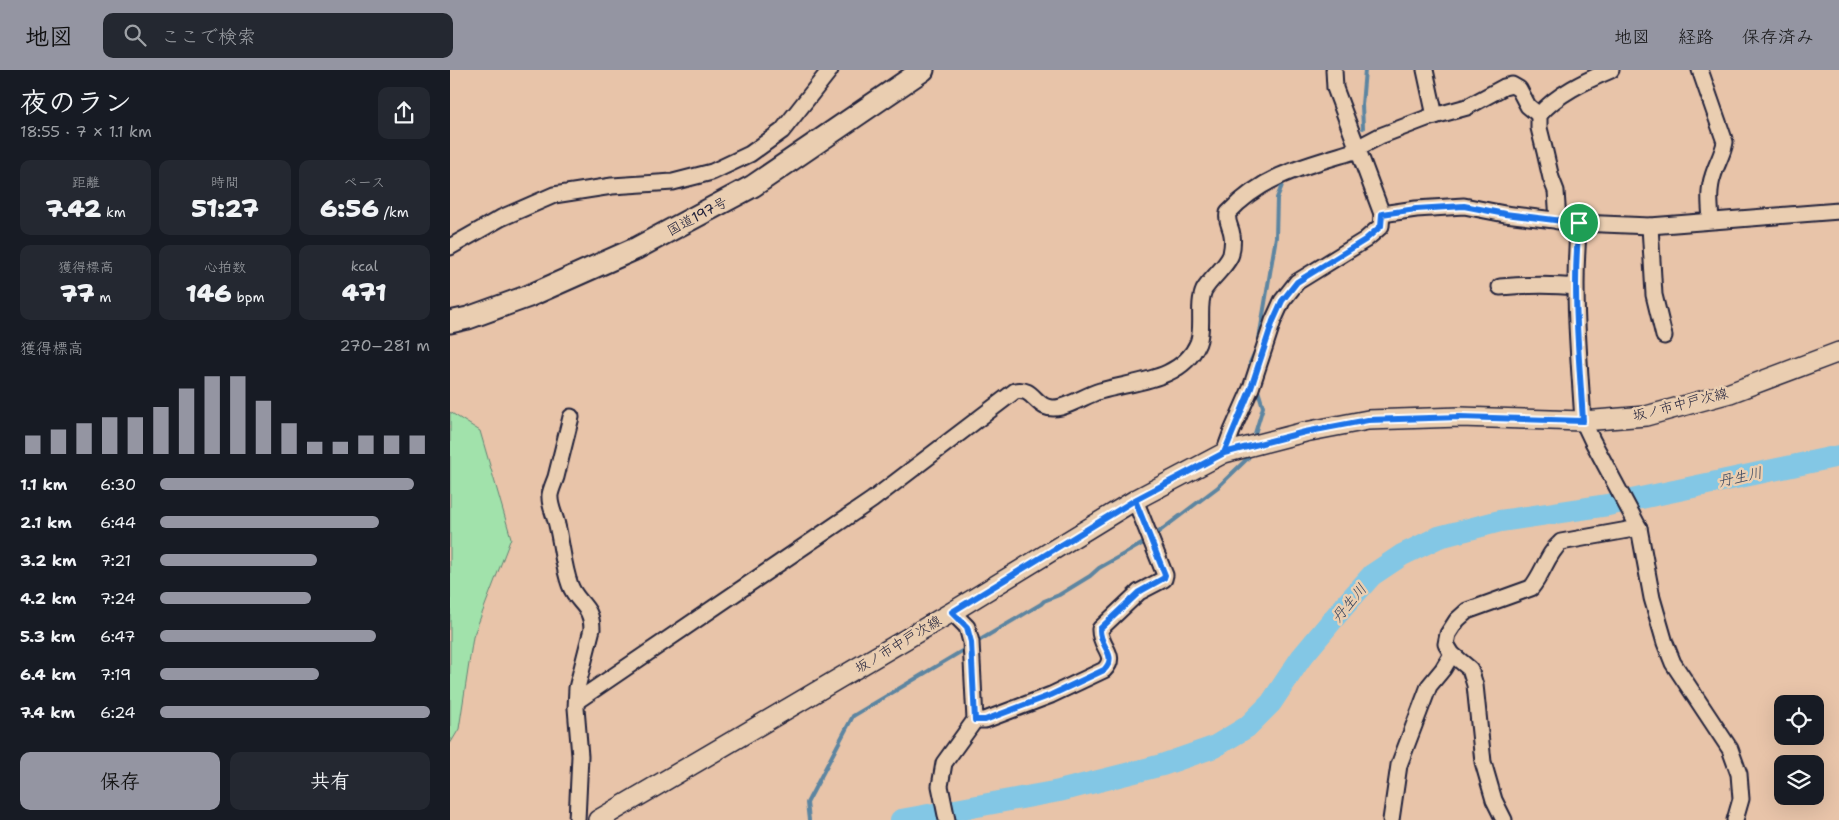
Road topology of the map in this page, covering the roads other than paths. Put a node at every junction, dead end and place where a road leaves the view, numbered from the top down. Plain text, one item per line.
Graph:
1 (830, 70) edge
2 (923, 70) edge
3 (1334, 70) edge
4 (1425, 70) edge
5 (1611, 70) edge
6 (1700, 70) edge
7 (1539, 114) junction
8 (1435, 116) junction
9 (1358, 149) junction
10 (1839, 211) edge
11 (1382, 214) junction
12 (1711, 220) junction
13 (1558, 221) junction
14 (1579, 223) junction
15 (1650, 226) junction
16 (450, 247) edge
17 (1500, 287) dead end
18 (1576, 287) junction
19 (450, 322) edge
20 (1664, 336) dead end
21 (1839, 352) edge
22 (571, 417) dead end
23 (1583, 421) junction
24 (1224, 453) junction
25 (1135, 500) junction
26 (1638, 526) junction
27 (952, 612) junction
28 (1452, 654) junction
29 (577, 700) junction
30 (975, 720) junction
31 (577, 820) edge
32 (598, 820) edge
33 (947, 820) edge
34 (1391, 820) edge
35 (1504, 820) edge
36 (1735, 820) edge

1 - 16 street
2 - 19 highway, 国道197号
3 - 9 street
4 - 8 street
5 - 7 street
6 - 12 street
7 - 8 street
7 - 13 street
8 - 9 street
9 - 11 street
9 - 29 street
10 - 12 street
11 - 13 street
11 - 24 street
12 - 15 street
13 - 14 street
14 - 15 street
14 - 18 street
15 - 20 street
17 - 18 street
18 - 23 street
21 - 23 main road, 坂ノ市中戸次線
22 - 29 street
23 - 24 main road, 坂ノ市中戸次線
23 - 26 street
24 - 25 main road, 坂ノ市中戸次線
25 - 27 main road, 坂ノ市中戸次線
25 - 30 street
26 - 28 street
26 - 36 street
27 - 30 street
27 - 32 main road, 坂ノ市中戸次線
28 - 34 street
28 - 35 street
29 - 31 street
30 - 33 street

